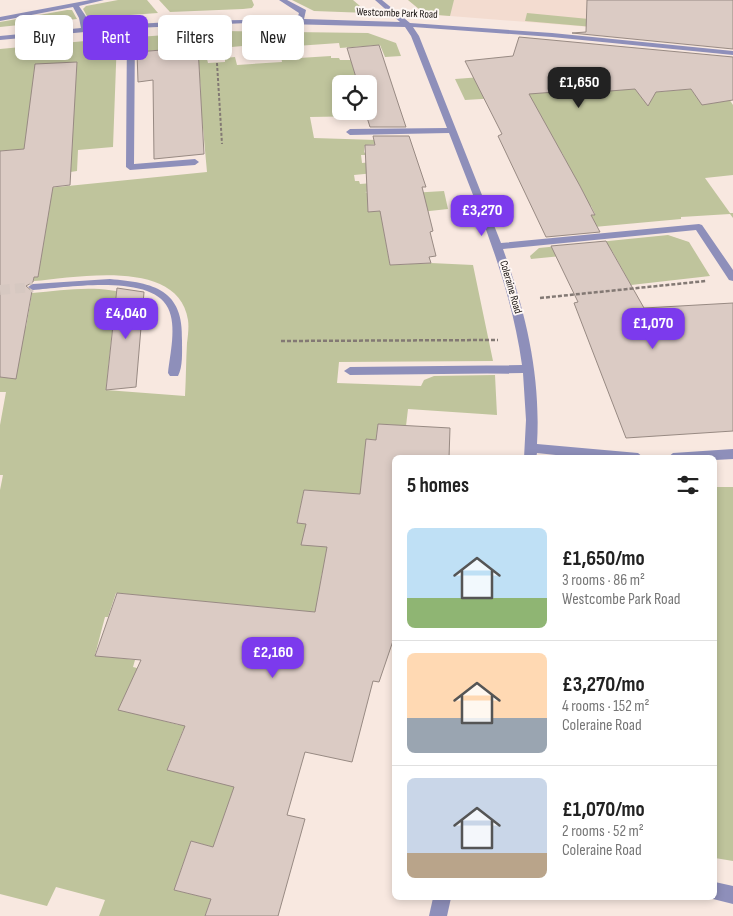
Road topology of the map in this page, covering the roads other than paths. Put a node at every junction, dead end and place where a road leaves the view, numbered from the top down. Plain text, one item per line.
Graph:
1 (101, 0) edge
2 (282, 0) edge
3 (378, 0) edge
4 (74, 5) junction
5 (302, 15) edge
6 (83, 18) edge
7 (0, 19) edge
8 (304, 21) edge
9 (242, 22) edge
10 (148, 24) edge
11 (407, 24) junction
12 (83, 29) edge
13 (0, 38) edge
14 (733, 53) edge
15 (131, 60) edge
16 (452, 130) junction
17 (350, 132) dead end
18 (195, 162) dead end
19 (499, 246) junction
20 (733, 278) edge
21 (33, 287) tunnel mouth
22 (530, 369) junction
23 (350, 371) dead end
24 (174, 373) dead end
25 (531, 453) edge
26 (733, 454) edge
27 (574, 455) edge
28 (717, 455) edge
29 (717, 891) edge
30 (733, 894) edge
31 (442, 900) edge
32 (438, 916) edge

1 - 4 street
2 - 5 street
3 - 11 street
4 - 6 street
4 - 7 street
8 - 11 street, Westcombe Park Road
9 - 10 street, Westcombe Park Road
11 - 14 street, Westcombe Park Road
11 - 16 street, Coleraine Road
12 - 13 street, Westcombe Park Road
15 - 18 street
16 - 17 street
16 - 19 street, Coleraine Road
19 - 20 street
19 - 22 street, Coleraine Road
21 - 24 street
22 - 23 street
22 - 25 street, Coleraine Road
25 - 27 street, Coleraine Road
26 - 28 street
29 - 30 street
31 - 32 street

